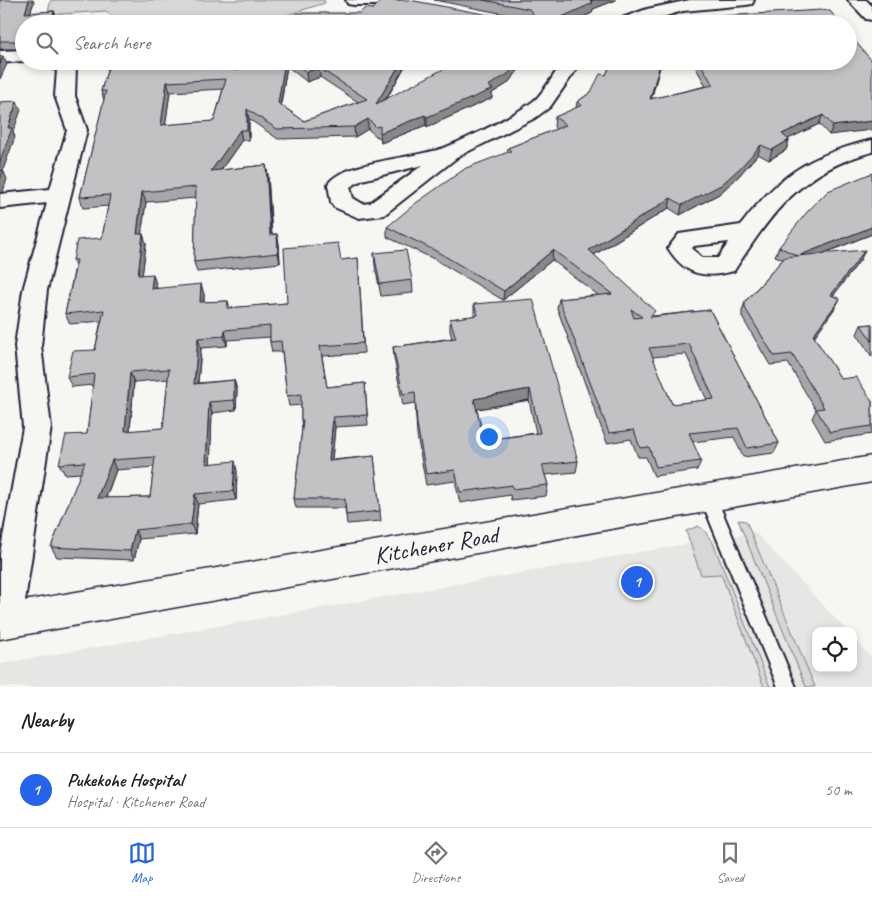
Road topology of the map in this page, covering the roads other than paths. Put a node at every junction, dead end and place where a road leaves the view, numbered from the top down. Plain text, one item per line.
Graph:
1 (354, 0) edge
2 (746, 0) edge
3 (856, 0) edge
4 (400, 1) edge
5 (647, 15) edge
6 (872, 15) edge
7 (15, 56) edge
8 (0, 57) edge
9 (67, 70) edge
10 (567, 70) edge
11 (872, 146) edge
12 (452, 152) dead end
13 (62, 195) junction
14 (0, 201) edge
15 (746, 232) dead end
16 (872, 469) edge
17 (708, 497) junction
18 (3, 622) edge
19 (787, 687) edge

1 - 4 street
2 - 5 street
3 - 6 street
7 - 8 street
9 - 13 street
10 - 12 street
11 - 15 street
13 - 14 street
13 - 18 street
16 - 17 street, Kitchener Road
17 - 18 street, Kitchener Road
17 - 19 lane

